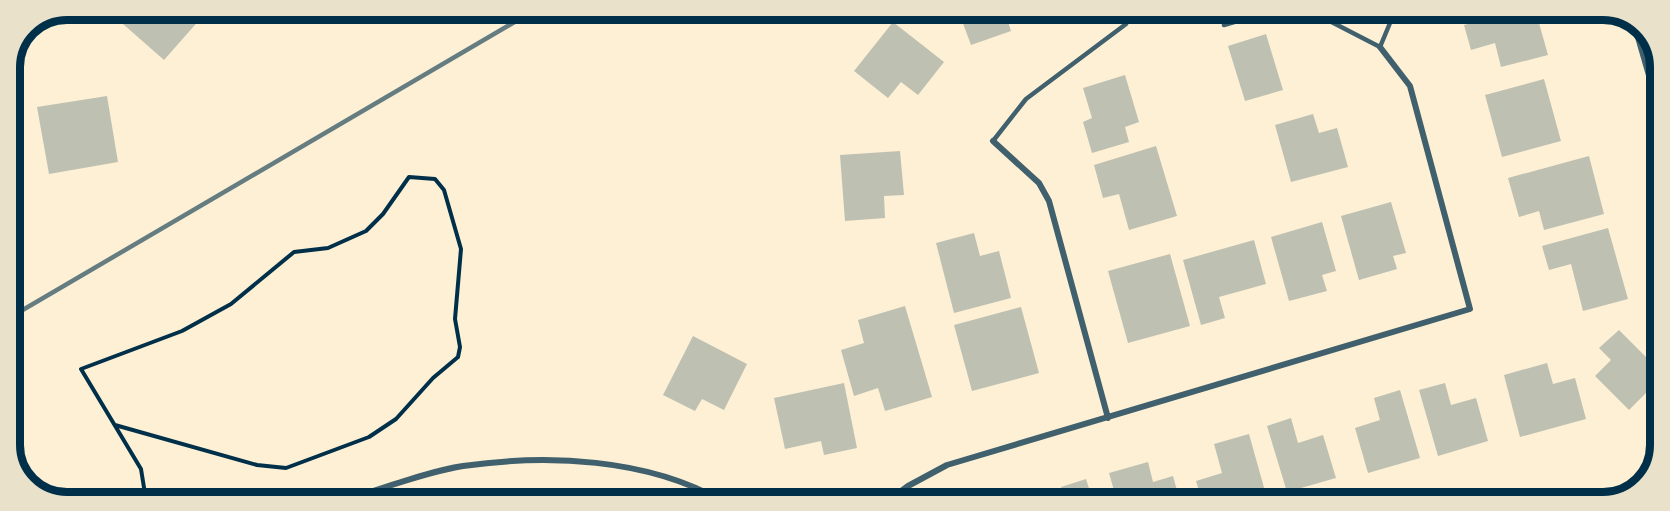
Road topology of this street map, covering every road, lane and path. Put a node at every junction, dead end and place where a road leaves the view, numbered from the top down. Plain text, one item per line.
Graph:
1 (1238, 20) edge
2 (1328, 20) edge
3 (1391, 20) edge
4 (1126, 24) dead end
5 (1224, 24) dead end
6 (1637, 34) edge
7 (1380, 47) junction
8 (1650, 79) edge
9 (993, 141) joint
10 (1108, 418) junction
11 (116, 425) junction
12 (145, 492) edge
13 (373, 492) edge
14 (708, 492) edge
15 (900, 492) edge

1 - 5 lane
2 - 7 lane
3 - 7 lane
4 - 9 lane
6 - 8 street
7 - 10 street
9 - 10 street
10 - 15 street
11 - 11 path
11 - 12 path
13 - 14 street

